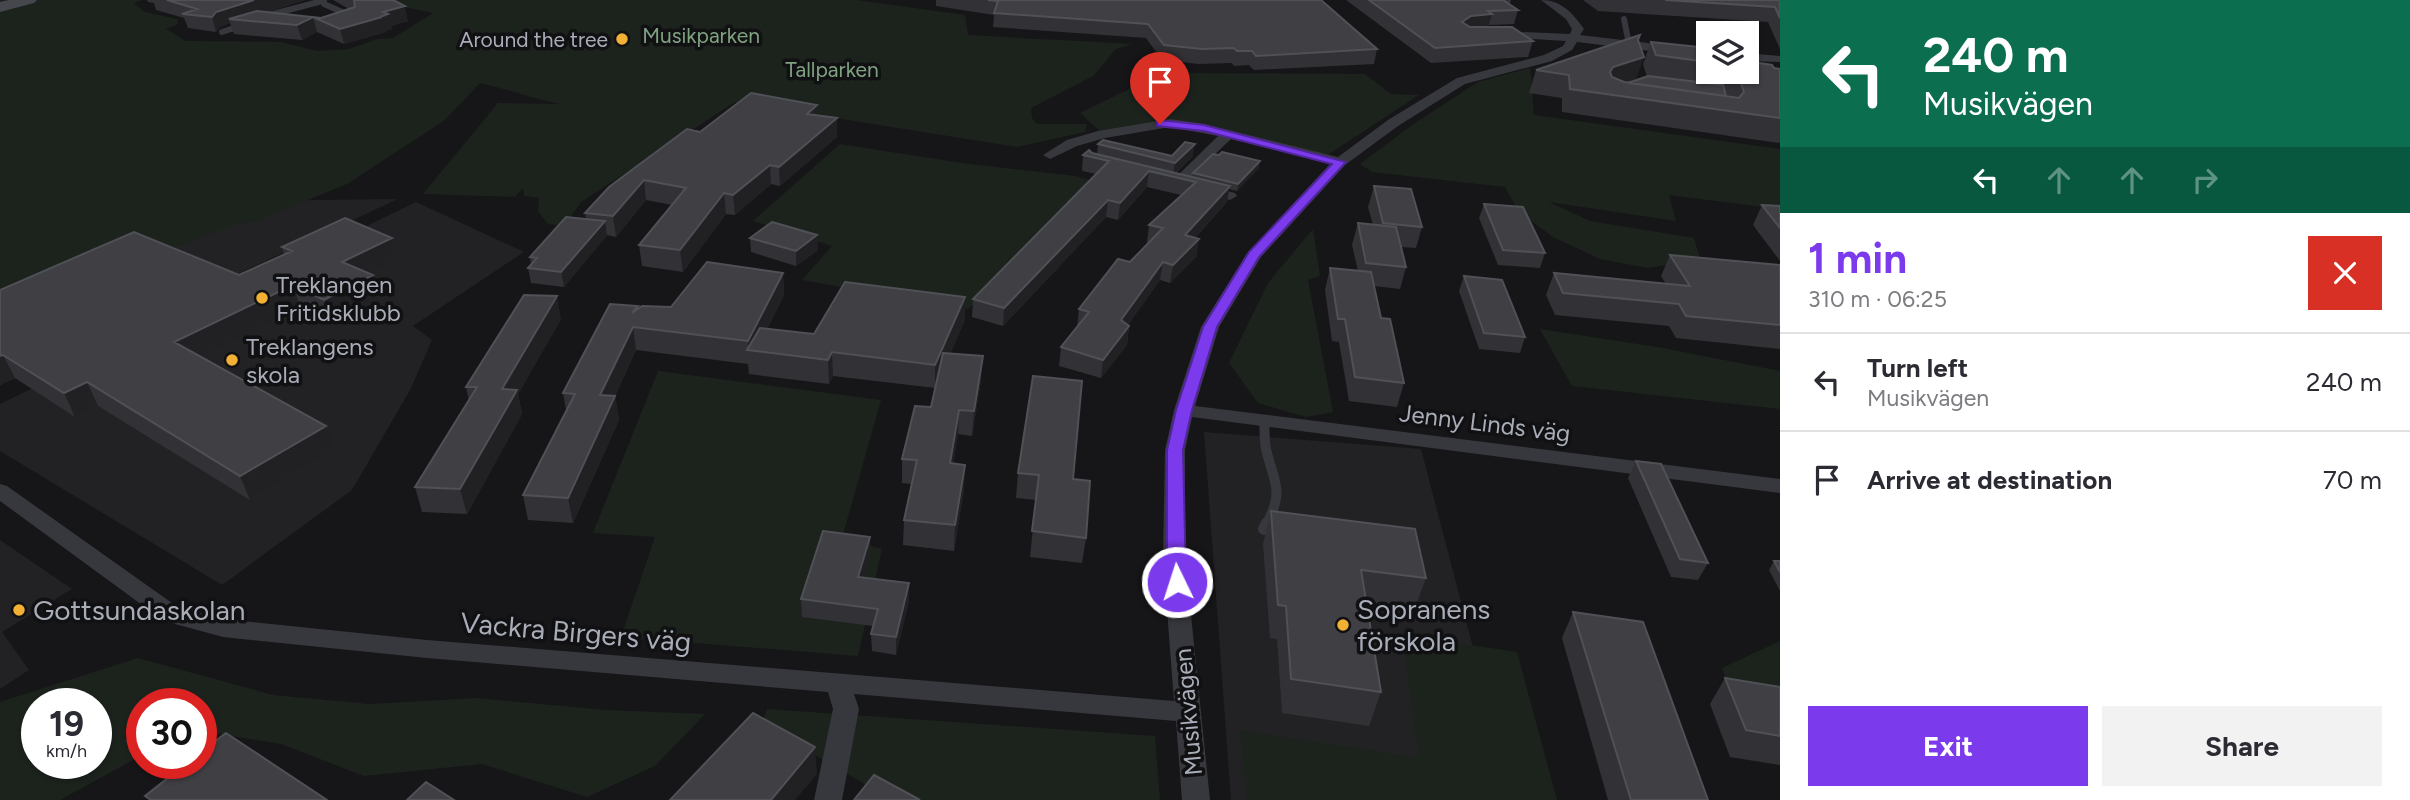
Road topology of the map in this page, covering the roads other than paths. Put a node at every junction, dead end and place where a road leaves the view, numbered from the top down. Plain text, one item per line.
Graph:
1 (29, 0) edge
2 (323, 0) edge
3 (1546, 0) edge
4 (0, 7) edge
5 (1624, 19) dead end
6 (261, 20) junction
7 (349, 22) edge
8 (273, 23) edge
9 (222, 32) dead end
10 (1489, 34) edge
11 (1575, 38) junction
12 (1629, 44) junction
13 (1696, 53) edge
14 (1759, 58) edge
15 (1777, 59) dead end
16 (1228, 134) junction
17 (1050, 155) dead end
18 (1340, 162) junction
19 (1230, 195) edge
20 (1184, 410) junction
21 (1264, 420) junction
22 (1263, 479) dead end
23 (1276, 479) junction
24 (1780, 486) edge
25 (0, 491) edge
26 (1264, 529) dead end
27 (838, 683) junction
28 (1188, 712) junction
29 (828, 800) edge
30 (1196, 800) edge

1 - 4 street
2 - 6 lane
2 - 7 lane
3 - 11 street
5 - 12 lane
6 - 8 lane
6 - 9 lane
10 - 11 street
11 - 12 street
11 - 18 street, Musikvägen
12 - 13 street
14 - 15 street
16 - 17 street
16 - 18 street
16 - 19 street
18 - 20 street, Musikvägen
20 - 21 street, Jenny Linds väg
20 - 28 street, Musikvägen
21 - 23 lane
21 - 24 street, Jenny Linds väg
22 - 23 lane
23 - 26 lane
25 - 27 street, Vackra Birgers väg
27 - 28 street, Vackra Birgers väg
27 - 29 street
28 - 30 street, Musikvägen

